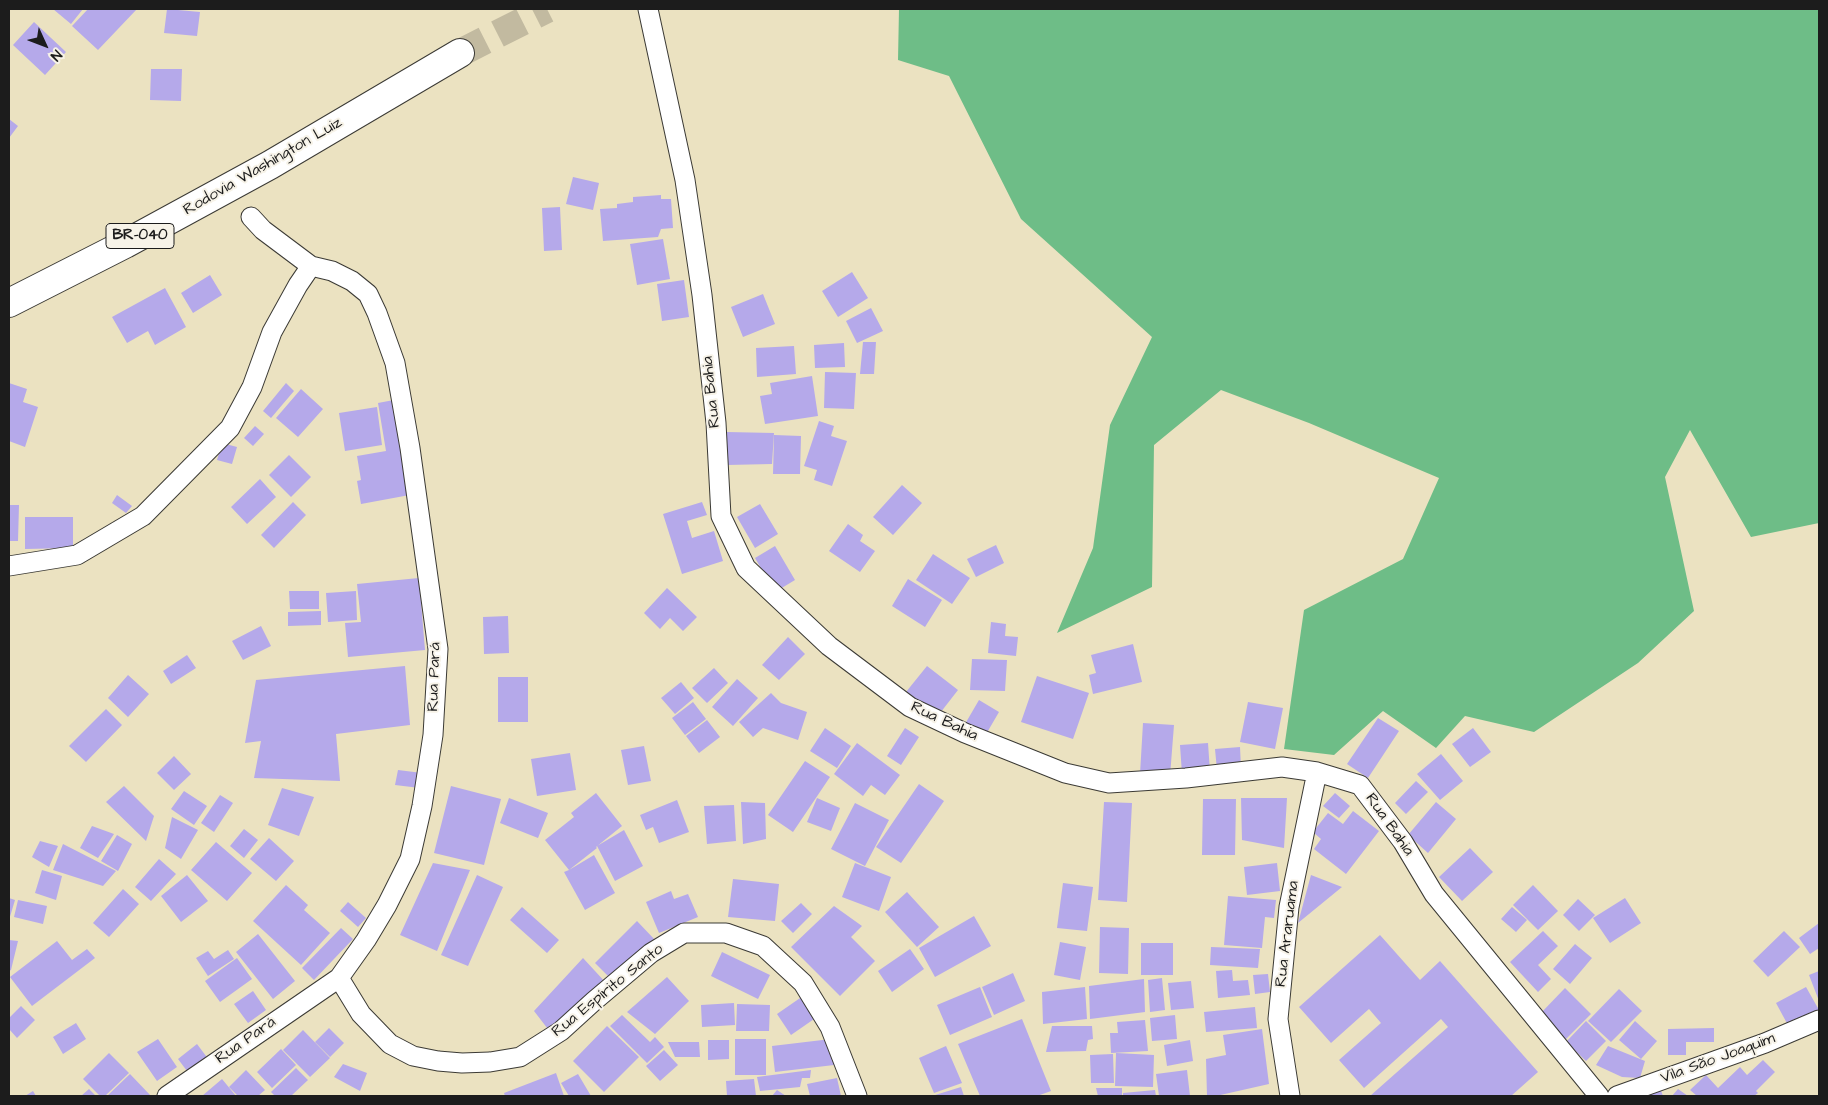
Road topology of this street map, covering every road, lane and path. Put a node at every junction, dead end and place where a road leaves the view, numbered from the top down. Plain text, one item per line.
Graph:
1 (648, 9) edge
2 (460, 52) tunnel mouth
3 (251, 217) dead end
4 (312, 266) junction
5 (9, 302) edge
6 (9, 566) edge
7 (1317, 772) junction
8 (338, 978) junction
9 (1819, 1020) edge
10 (167, 1096) edge
11 (857, 1096) edge
12 (1290, 1096) edge
13 (1600, 1096) edge
14 (1617, 1096) edge

1 - 7 street, Rua Bahia
2 - 5 highway, Rodovia Washington Luiz / BR-040
3 - 4 street
4 - 6 street
4 - 8 street, Rua Pará
7 - 12 street, Rua Araruama
7 - 13 street, Rua Bahia
8 - 10 street, Rua Pará
8 - 11 street, Rua Espírito Santo
9 - 14 street, Vila São Joaquim

